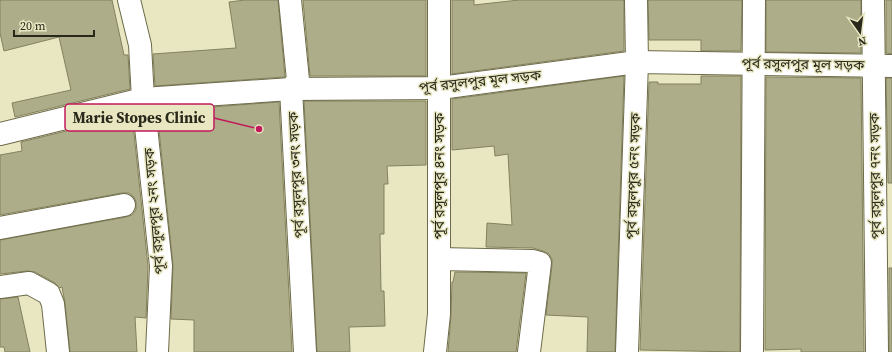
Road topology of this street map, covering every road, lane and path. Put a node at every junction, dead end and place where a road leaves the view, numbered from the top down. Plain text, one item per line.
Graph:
1 (129, 0) edge
2 (290, 0) edge
3 (439, 0) edge
4 (636, 0) edge
5 (754, 0) edge
6 (873, 0) edge
7 (637, 62) junction
8 (754, 64) junction
9 (883, 65) edge
10 (440, 88) junction
11 (291, 89) junction
12 (143, 99) junction
13 (1, 132) edge
14 (124, 205) dead end
15 (0, 228) edge
16 (439, 259) junction
17 (0, 287) edge
18 (58, 352) edge
19 (157, 352) edge
20 (305, 352) edge
21 (435, 352) edge
22 (529, 352) edge
23 (627, 352) edge
24 (752, 352) edge
25 (877, 352) edge

1 - 12 street, পূর্ব রসুলপুর ২নং সড়ক
2 - 11 street, পূর্ব রসুলপুর ৩নং সড়ক
3 - 10 street, পূর্ব রসুলপুর ৪নং সড়ক
4 - 7 street, পূর্ব রসুলপুর ৫নং সড়ক
5 - 8 street
6 - 9 street, পূর্ব রসুলপুর ৭নং সড়ক
7 - 8 street, পূর্ব রসুলপুর মূল সড়ক
7 - 10 street, পূর্ব রসুলপুর মূল সড়ক
7 - 23 street, পূর্ব রসুলপুর ৫নং সড়ক
8 - 9 street, পূর্ব রসুলপুর মূল সড়ক
8 - 24 street
9 - 25 street, পূর্ব রসুলপুর ৭নং সড়ক
10 - 11 street, পূর্ব রসুলপুর মূল সড়ক
10 - 16 street, পূর্ব রসুলপুর ৪নং সড়ক
11 - 12 street, পূর্ব রসুলপুর মূল সড়ক
11 - 20 street, পূর্ব রসুলপুর ৩নং সড়ক
12 - 13 street, পূর্ব রসুলপুর মূল সড়ক
12 - 19 street, পূর্ব রসুলপুর ২নং সড়ক
14 - 15 street
16 - 21 street, পূর্ব রসুলপুর ৪নং সড়ক
16 - 22 street
17 - 18 street

